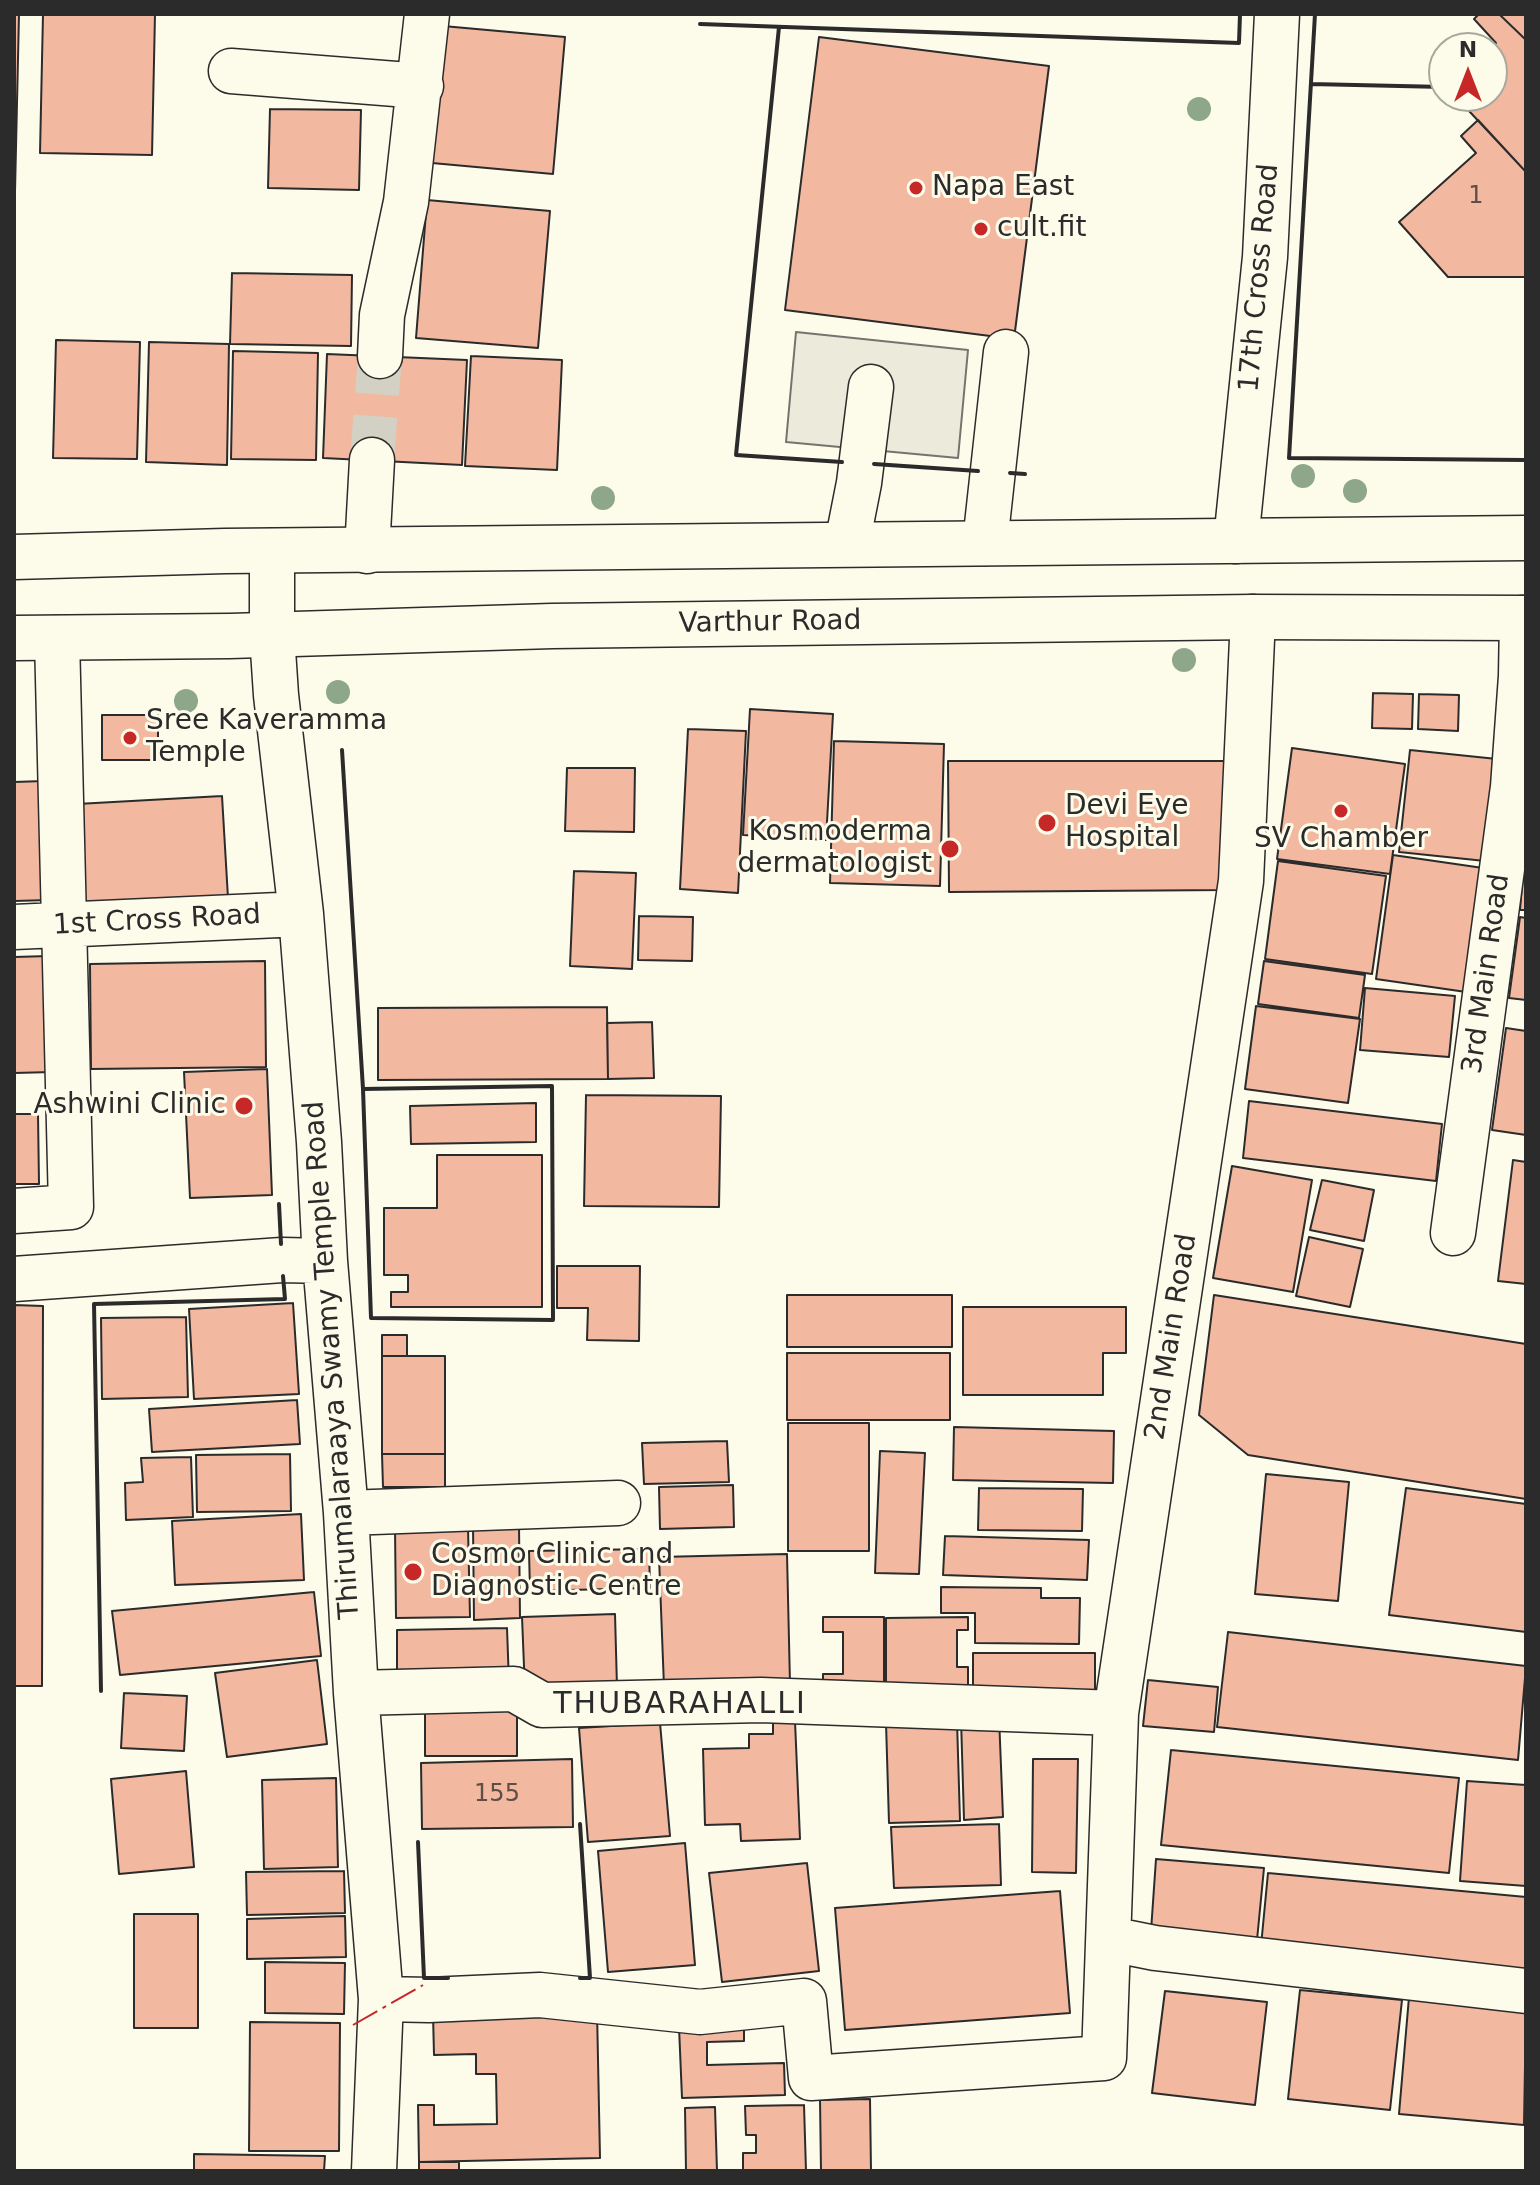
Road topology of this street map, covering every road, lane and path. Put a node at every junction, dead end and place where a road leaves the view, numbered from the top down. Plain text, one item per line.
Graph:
1 (427, 14) edge
2 (1277, 14) edge
3 (231, 71) dead end
4 (421, 86) junction
5 (1006, 352) dead end
6 (380, 356) tunnel mouth
7 (871, 387) dead end
8 (372, 460) tunnel mouth
9 (1526, 538) edge
10 (1236, 541) junction
11 (985, 543) junction
12 (847, 544) junction
13 (272, 551) junction
14 (367, 551) junction
15 (14, 557) edge
16 (1253, 617) junction
17 (1524, 618) edge
18 (272, 635) junction
19 (14, 638) edge
20 (57, 638) junction
21 (301, 914) junction
22 (64, 926) junction
23 (14, 927) edge
24 (14, 1211) edge
25 (1453, 1233) dead end
26 (325, 1261) junction
27 (14, 1279) edge
28 (618, 1503) dead end
29 (346, 1513) junction
30 (356, 1693) junction
31 (1116, 1713) junction
32 (1110, 1939) junction
33 (1526, 1991) edge
34 (381, 1999) junction
35 (374, 2171) edge

1 - 4 street
2 - 10 street, 17th Cross Road
3 - 4 street
4 - 6 street
5 - 11 street
7 - 12 street
8 - 14 street
9 - 10 street
10 - 11 street
11 - 12 street
12 - 14 street
13 - 14 street
13 - 15 street
13 - 18 street, Thirumalaraaya Swamy Temple Road
16 - 17 street, Varthur Road
16 - 18 street, Varthur Road
16 - 31 street, 2nd Main Road
17 - 25 street, 3rd Main Road
18 - 20 street, Varthur Road
18 - 21 street, Thirumalaraaya Swamy Temple Road
19 - 20 street, Varthur Road
20 - 22 street
21 - 22 street, 1st Cross Road
21 - 26 street, Thirumalaraaya Swamy Temple Road
22 - 23 street, 1st Cross Road
22 - 24 street
26 - 27 street
26 - 29 street, Thirumalaraaya Swamy Temple Road
28 - 29 street
29 - 30 street, Thirumalaraaya Swamy Temple Road
30 - 31 street
30 - 34 street, Thirumalaraaya Swamy Temple Road
31 - 32 street, 2nd Main Road
32 - 33 street
32 - 34 street, 2nd Main Road
34 - 35 street, Thirumalaraaya Swamy Temple Road

